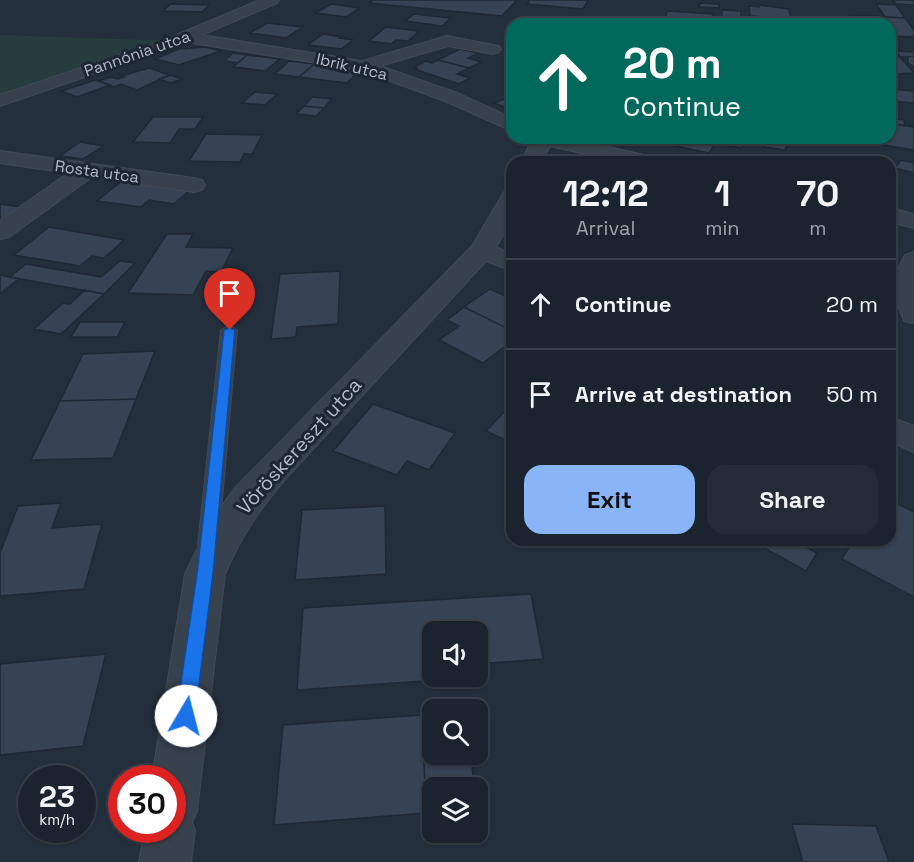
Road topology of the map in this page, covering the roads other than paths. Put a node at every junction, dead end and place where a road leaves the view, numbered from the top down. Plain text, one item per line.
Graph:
1 (272, 0) edge
2 (184, 37) junction
3 (493, 49) dead end
4 (363, 66) junction
5 (0, 101) edge
6 (506, 122) edge
7 (570, 144) edge
8 (624, 156) edge
9 (0, 157) edge
10 (87, 170) junction
11 (194, 185) dead end
12 (896, 216) edge
13 (506, 221) edge
14 (914, 221) edge
15 (0, 232) edge
16 (497, 257) edge
17 (914, 260) edge
18 (914, 315) edge
19 (230, 330) dead end
20 (896, 432) edge
21 (914, 440) edge
22 (205, 574) junction
23 (178, 765) edge
24 (168, 843) edge
25 (165, 862) edge

1 - 2 street, Pannónia utca
2 - 4 street, Ibrik utca
2 - 5 street, Pannónia utca
3 - 4 street
4 - 6 street, Ibrik utca
7 - 8 street
9 - 10 street, Rosta utca
10 - 11 street, Rosta utca
10 - 15 street
12 - 14 street
13 - 16 street, Vöröskereszt utca
16 - 22 street, Vöröskereszt utca
17 - 18 street
19 - 22 lane
20 - 21 street
22 - 23 street, Vöröskereszt utca
24 - 25 street

